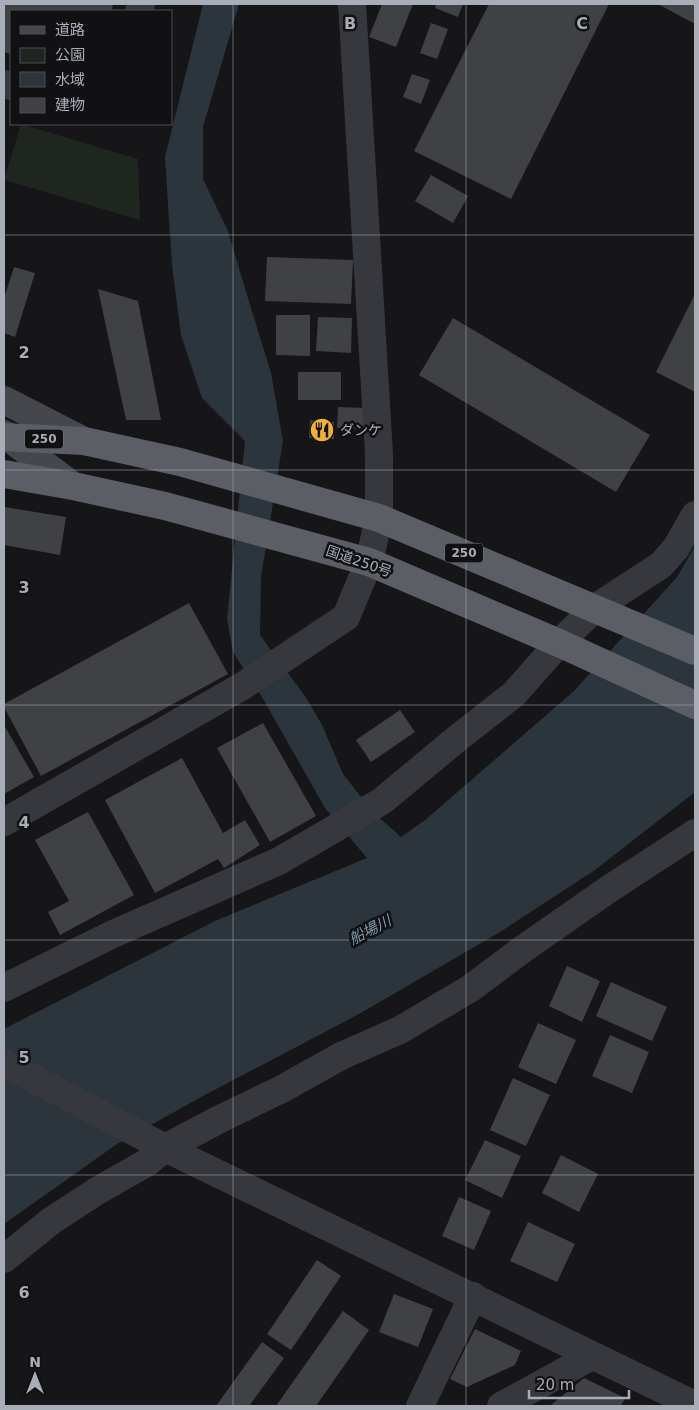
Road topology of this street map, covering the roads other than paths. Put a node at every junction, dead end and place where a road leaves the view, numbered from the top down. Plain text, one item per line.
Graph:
1 (352, 4) edge
2 (4, 400) edge
3 (5, 436) edge
4 (84, 441) junction
5 (4, 474) edge
6 (73, 486) junction
7 (695, 515) edge
8 (378, 518) junction
9 (369, 562) junction
10 (595, 608) junction
11 (559, 644) junction
12 (695, 651) edge
13 (695, 705) edge
14 (4, 822) edge
15 (695, 833) edge
16 (4, 988) edge
17 (4, 1063) edge
18 (165, 1148) junction
19 (4, 1259) edge
20 (473, 1296) junction
21 (592, 1356) junction
22 (538, 1396) edge
23 (695, 1405) edge
24 (420, 1406) edge
25 (501, 1406) edge

1 - 8 street
2 - 4 main road
3 - 4 highway, 250
3 - 6 main road
4 - 8 highway, 250
5 - 6 highway, 国道250号
6 - 9 highway, 国道250号
7 - 10 street
8 - 9 street
8 - 10 highway, 250
9 - 11 highway, 国道250号
9 - 14 street
10 - 11 street
10 - 12 highway, 250
11 - 13 highway, 国道250号
11 - 16 street
15 - 18 street
17 - 18 street
18 - 19 street
18 - 20 street
20 - 21 street
20 - 24 street
21 - 22 street
21 - 23 street
22 - 25 street

